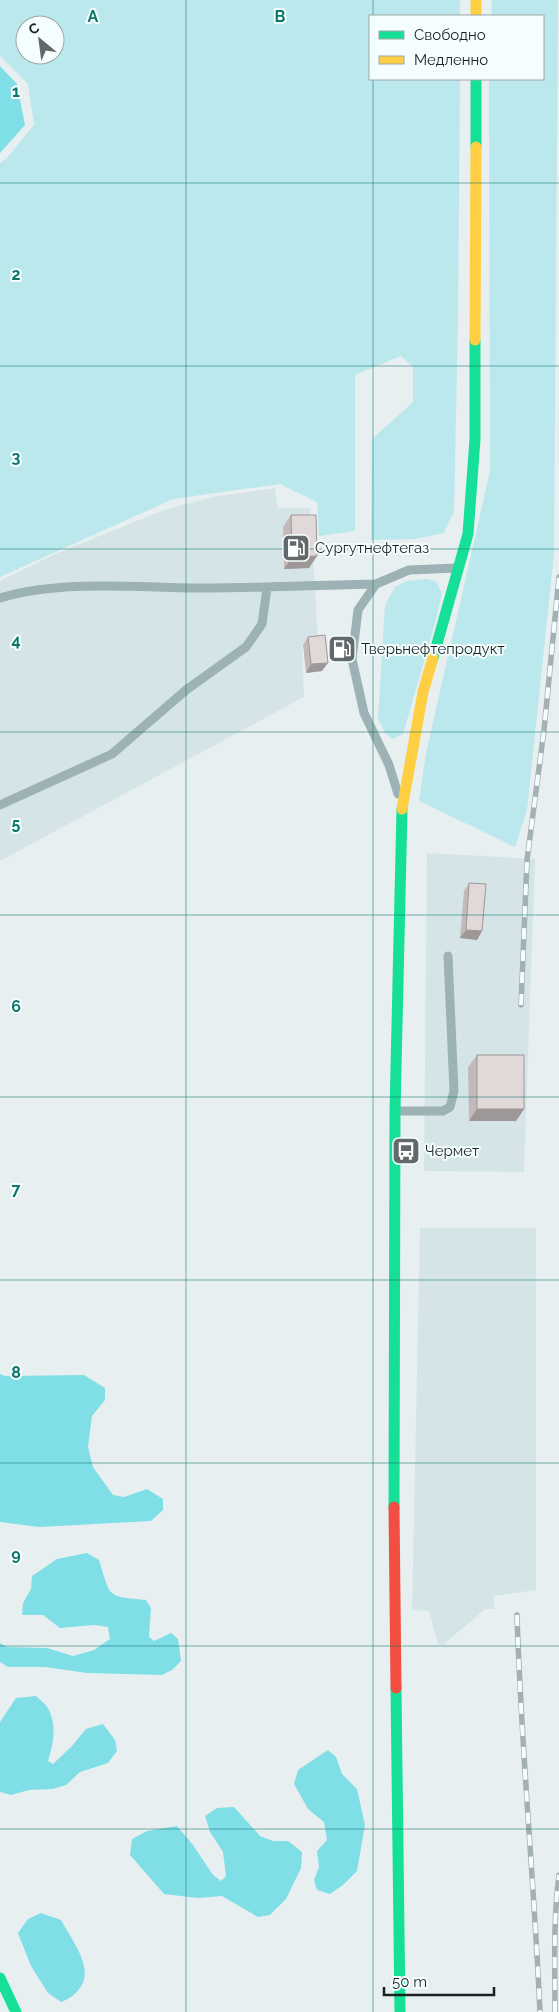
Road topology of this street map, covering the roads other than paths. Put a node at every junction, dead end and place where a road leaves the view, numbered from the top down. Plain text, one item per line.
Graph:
1 (476, 0) edge
2 (476, 15) edge
3 (476, 80) edge
4 (458, 568) junction
5 (376, 584) junction
6 (267, 588) junction
7 (0, 598) edge
8 (0, 805) edge
9 (402, 808) junction
10 (448, 956) dead end
11 (395, 1112) junction
12 (0, 1978) edge
13 (16, 2012) edge
14 (400, 2012) edge

1 - 2 street
3 - 4 street
4 - 5 lane
4 - 9 street
5 - 6 lane
5 - 9 lane
6 - 7 lane
6 - 8 lane
9 - 11 street
10 - 11 lane
11 - 14 street
12 - 13 street

